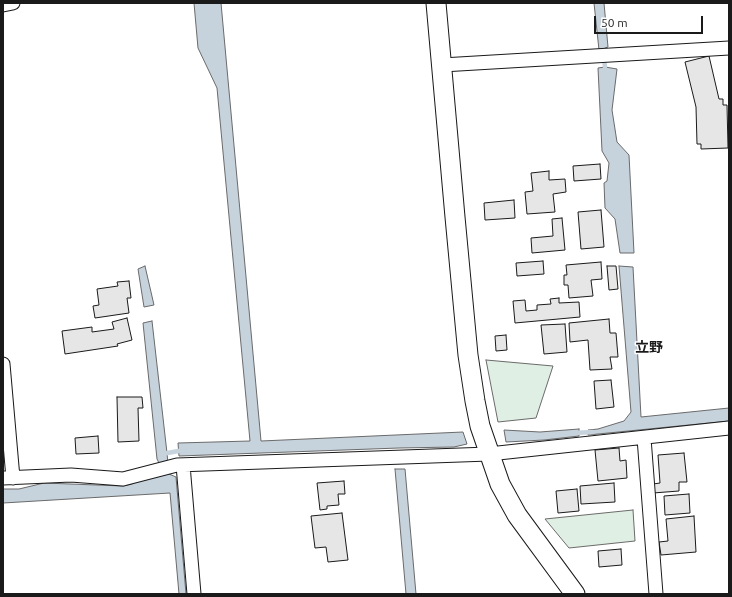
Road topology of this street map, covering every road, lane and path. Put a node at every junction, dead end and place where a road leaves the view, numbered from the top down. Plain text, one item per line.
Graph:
1 (13, 3) edge
2 (436, 3) edge
3 (3, 5) edge
4 (729, 48) edge
5 (442, 65) junction
6 (3, 364) edge
7 (729, 428) edge
8 (644, 438) junction
9 (489, 454) junction
10 (183, 465) junction
11 (8, 478) edge
12 (194, 594) edge
13 (575, 594) edge
14 (656, 594) edge

1 - 3 street
2 - 5 street
4 - 5 street
5 - 9 street
6 - 11 street
7 - 8 street
8 - 9 street
8 - 14 street
9 - 10 street
9 - 13 street
10 - 11 street
10 - 12 street

